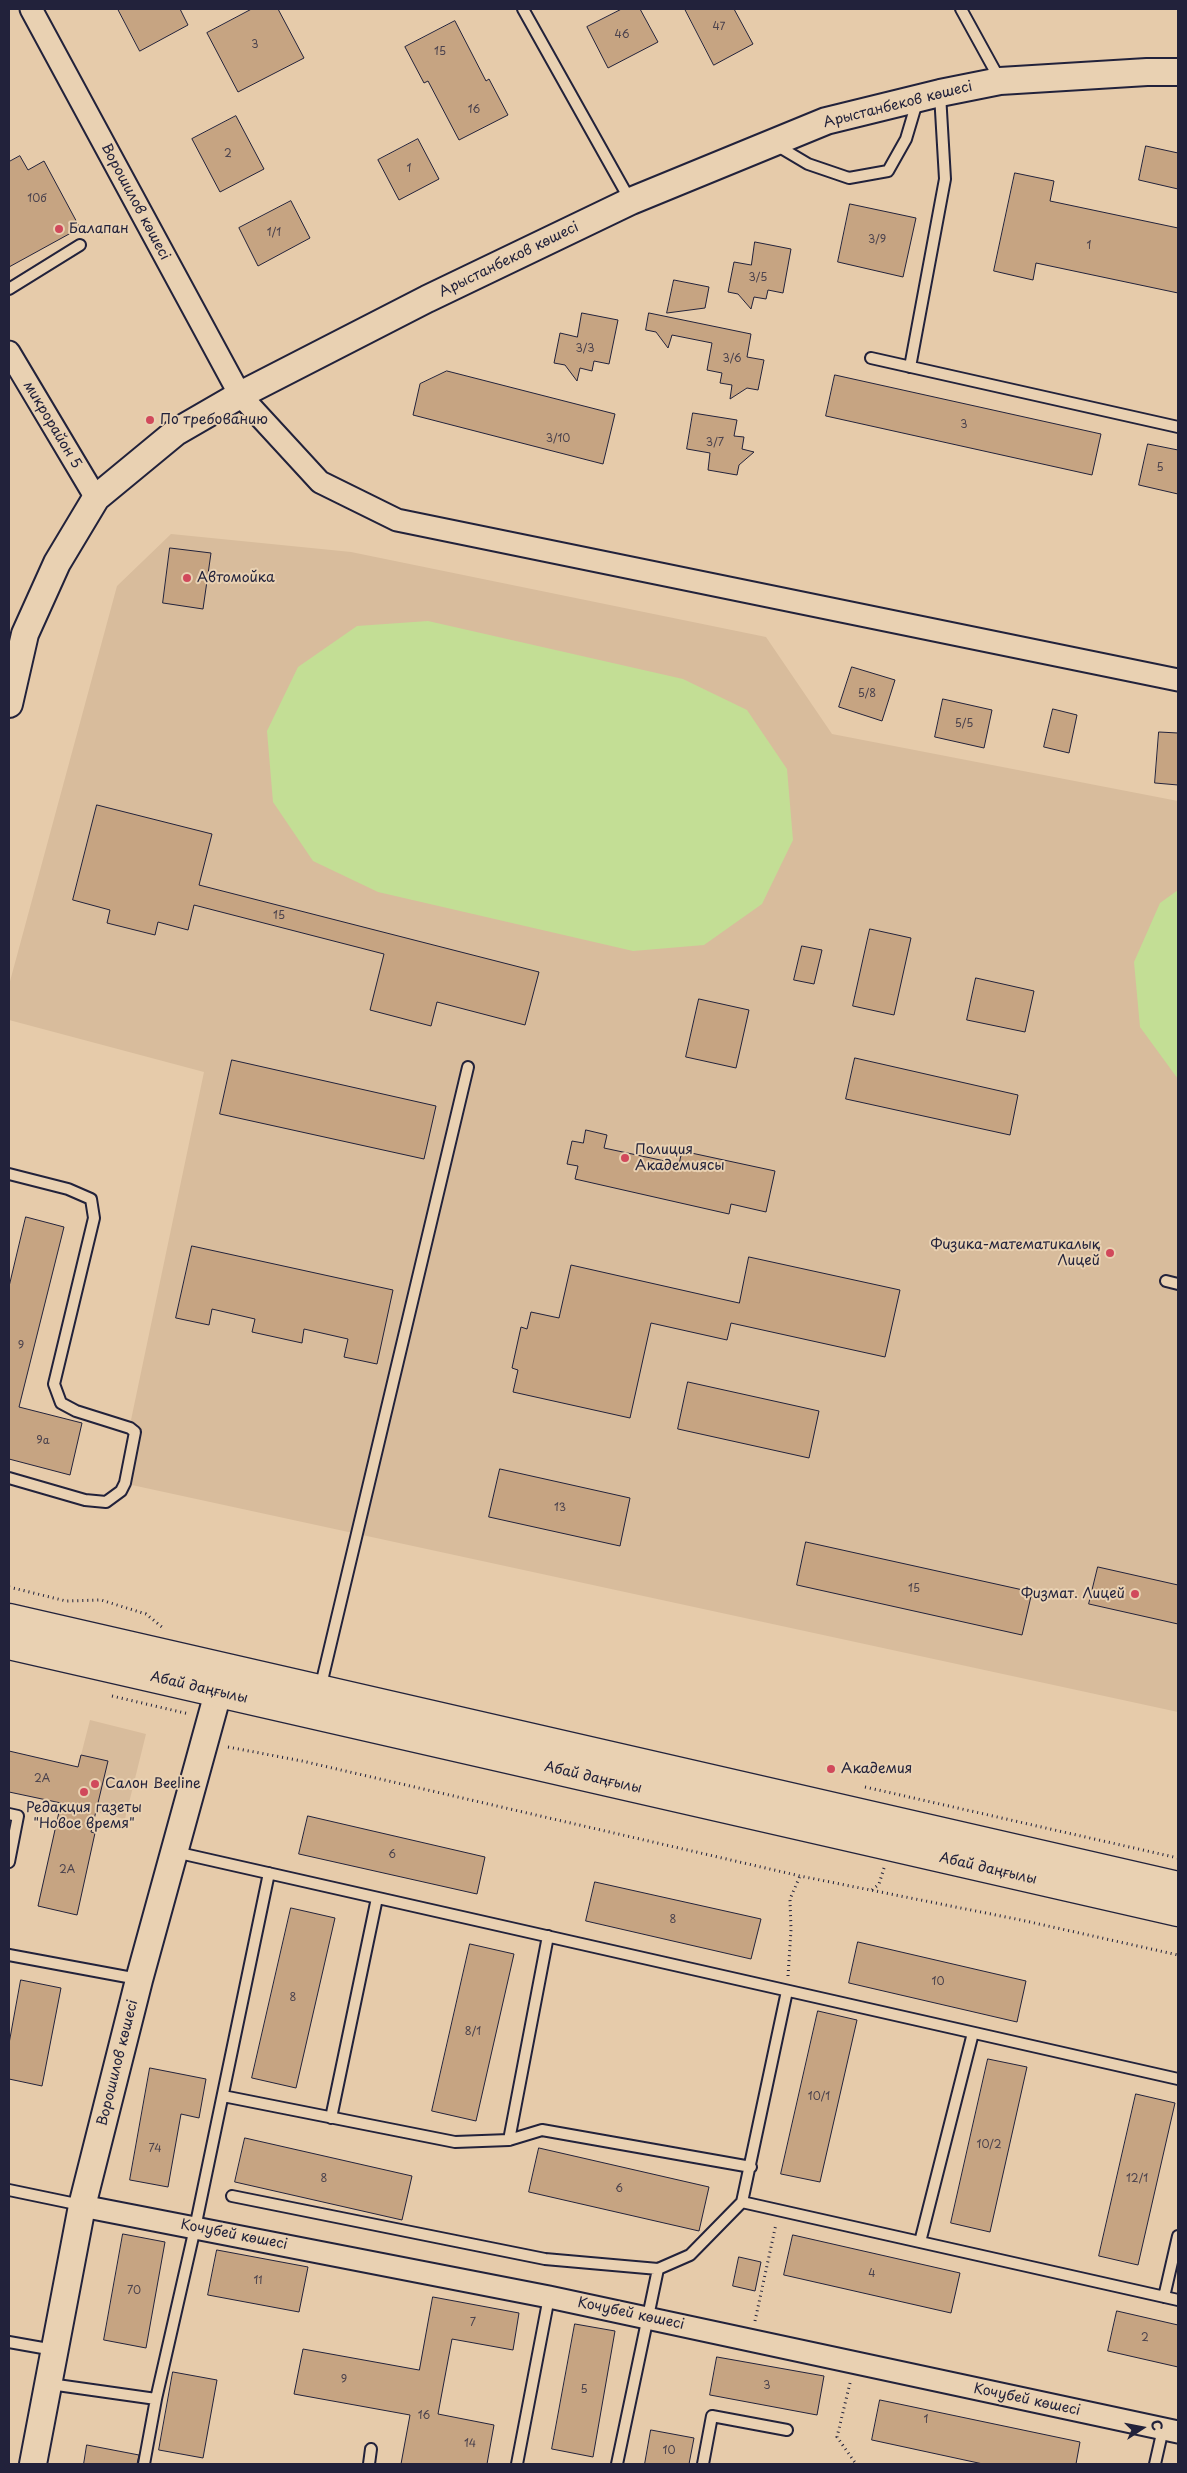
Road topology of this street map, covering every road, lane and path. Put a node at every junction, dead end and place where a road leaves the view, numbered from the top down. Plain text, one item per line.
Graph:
1 (31, 9) edge
2 (523, 9) edge
3 (961, 9) edge
4 (1178, 72) edge
5 (1000, 81) junction
6 (929, 96) junction
7 (773, 143) junction
8 (630, 201) junction
9 (80, 246) dead end
10 (9, 289) edge
11 (9, 352) edge
12 (870, 358) dead end
13 (910, 367) junction
14 (240, 395) junction
15 (1178, 427) edge
16 (96, 498) junction
17 (17, 637) edge
18 (1178, 680) edge
19 (9, 704) edge
20 (468, 1067) dead end
21 (9, 1174) edge
22 (1166, 1281) dead end
23 (1178, 1284) edge
24 (9, 1478) edge
25 (9, 1587) edge
26 (9, 1618) edge
27 (165, 1630) dead end
28 (9, 1645) edge
29 (222, 1680) junction
30 (317, 1702) junction
31 (205, 1742) junction
32 (859, 1786) dead end
33 (9, 1814) edge
34 (175, 1852) junction
35 (1178, 1858) edge
36 (9, 1862) edge
37 (269, 1873) junction
38 (800, 1876) junction
39 (1178, 1886) edge
40 (377, 1898) junction
41 (1178, 1912) edge
42 (548, 1936) junction
43 (9, 1955) edge
44 (1178, 1955) edge
45 (139, 1980) junction
46 (788, 1991) junction
47 (973, 2033) junction
48 (1178, 2079) edge
49 (223, 2096) junction
50 (331, 2118) junction
51 (509, 2140) junction
52 (751, 2167) junction
53 (9, 2190) edge
54 (232, 2196) dead end
55 (742, 2202) junction
56 (82, 2206) junction
57 (779, 2211) junction
58 (195, 2228) junction
59 (1178, 2236) edge
60 (920, 2242) junction
61 (658, 2269) junction
62 (1164, 2296) junction
63 (549, 2297) junction
64 (1178, 2300) edge
65 (649, 2318) junction
66 (750, 2340) junction
67 (9, 2342) edge
68 (55, 2351) junction
69 (854, 2362) junction
70 (48, 2384) junction
71 (156, 2400) junction
72 (786, 2430) dead end
73 (1170, 2430) edge
74 (371, 2449) dead end
75 (33, 2464) edge
76 (144, 2464) edge
77 (368, 2464) edge
78 (517, 2464) edge
79 (617, 2464) edge
80 (703, 2464) edge
81 (856, 2464) edge
82 (1155, 2464) edge

1 - 14 street, Ворошилов көшесі
2 - 8 lane
3 - 5 lane
4 - 5 street, Арыстанбеков көшесі
5 - 6 street, Арыстанбеков көшесі
6 - 7 street, Арыстанбеков көшесі
6 - 7 lane
6 - 13 lane
7 - 8 street, Арыстанбеков көшесі
8 - 14 street, Арыстанбеков көшесі
9 - 10 lane
11 - 16 street, микрорайон 5
12 - 13 lane
13 - 15 lane
14 - 16 street, Арыстанбеков көшесі
14 - 18 street, Ворошилов көшесі
16 - 17 street, Арыстанбеков көшесі
17 - 19 street, Арыстанбеков көшесі
20 - 30 lane
21 - 24 lane
22 - 23 lane
25 - 27 path
26 - 29 main road, Абай даңғылы
28 - 29 main road, Абай даңғылы
29 - 30 main road, Абай даңғылы
29 - 31 street, Ворошилов көшесі
30 - 39 main road, Абай даңғылы
30 - 41 main road, Абай даңғылы
31 - 34 street, Ворошилов көшесі
31 - 38 path
32 - 35 path
33 - 36 lane
34 - 37 lane
34 - 45 street, Ворошилов көшесі
37 - 40 lane
37 - 49 lane
38 - 44 path
38 - 46 path
40 - 42 lane
40 - 50 lane
42 - 46 lane
42 - 51 lane
43 - 45 lane
45 - 56 street, Ворошилов көшесі
46 - 47 lane
46 - 52 lane
47 - 48 lane
47 - 60 lane
49 - 50 lane
49 - 58 lane
50 - 51 lane
51 - 52 lane
52 - 55 lane
53 - 56 lane
54 - 61 lane
55 - 57 lane
55 - 61 lane
56 - 58 street, Кочубей көшесі
56 - 68 street, Ворошилов көшесі
57 - 60 lane
57 - 66 path
58 - 63 street, Кочубей көшесі
58 - 71 lane
59 - 62 lane
60 - 62 lane
61 - 65 lane
62 - 64 lane
63 - 65 street, Кочубей көшесі
63 - 78 lane
65 - 66 street, Кочубей көшесі
65 - 79 lane
66 - 69 street, Кочубей көшесі
67 - 68 lane
68 - 70 street, Ворошилов көшесі
69 - 73 street, Кочубей көшесі
69 - 81 path
70 - 71 lane
70 - 75 street, Ворошилов көшесі
71 - 76 lane
72 - 80 lane
73 - 82 lane
74 - 77 lane

